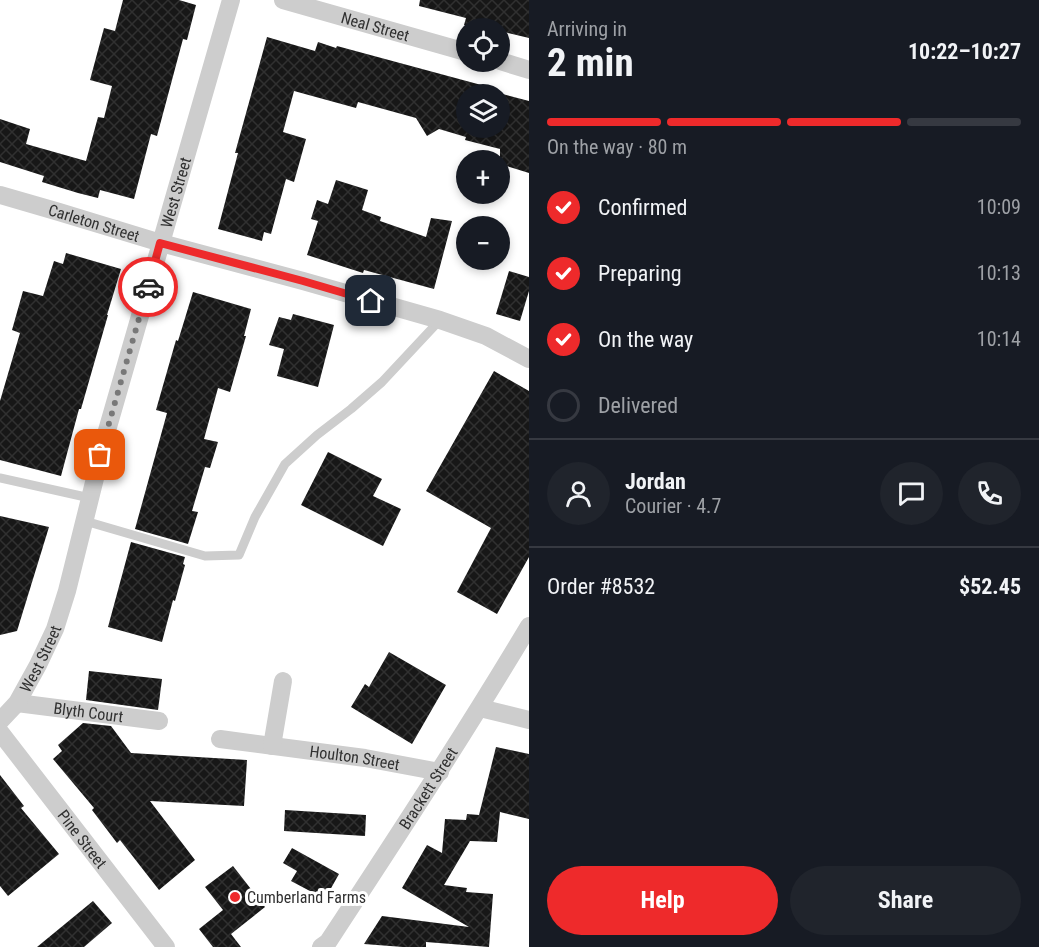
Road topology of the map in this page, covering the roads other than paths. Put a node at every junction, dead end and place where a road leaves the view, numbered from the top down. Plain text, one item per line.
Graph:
1 (231, 0) edge
2 (283, 0) edge
3 (456, 49) edge
4 (510, 64) edge
5 (529, 70) edge
6 (0, 195) edge
7 (160, 243) junction
8 (440, 320) junction
9 (529, 359) edge
10 (0, 478) edge
11 (90, 498) junction
12 (85, 521) junction
13 (529, 626) edge
14 (283, 681) dead end
15 (17, 703) junction
16 (480, 708) junction
17 (529, 720) edge
18 (0, 721) edge
19 (159, 721) dead end
20 (0, 732) edge
21 (220, 740) dead end
22 (272, 746) junction
23 (440, 772) junction
24 (166, 947) edge
25 (321, 947) edge

1 - 7 street, West Street
2 - 3 street, Neal Street
4 - 5 street
6 - 7 street, Carleton Street
7 - 8 street, Carleton Street
7 - 11 street, West Street
8 - 9 street, Carleton Street
8 - 12 lane
10 - 11 lane
11 - 12 street, West Street
12 - 15 street, West Street
13 - 16 street, Brackett Street
14 - 22 street
15 - 18 street, West Street
15 - 19 street, Blyth Court
16 - 17 street
16 - 23 street, Brackett Street
20 - 24 street, Pine Street
21 - 22 street, Houlton Street
22 - 23 street, Houlton Street
23 - 25 street, Brackett Street

